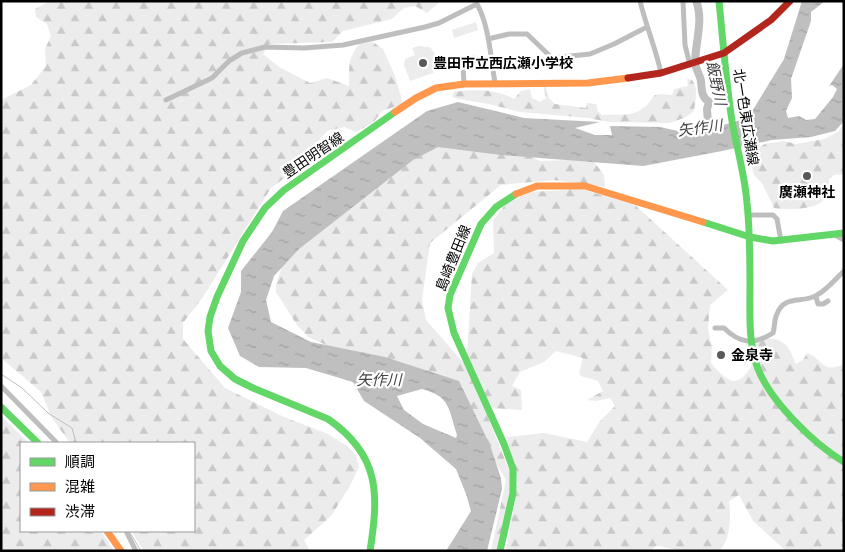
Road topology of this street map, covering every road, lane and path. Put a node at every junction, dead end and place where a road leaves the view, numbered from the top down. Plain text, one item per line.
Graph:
1 (640, 1) edge
2 (683, 1) edge
3 (719, 1) edge
4 (790, 1) edge
5 (647, 26) junction
6 (488, 39) junction
7 (724, 53) junction
8 (474, 58) dead end
9 (691, 65) junction
10 (661, 73) junction
11 (496, 83) junction
12 (464, 84) junction
13 (166, 100) dead end
14 (748, 215) junction
15 (844, 233) edge
16 (835, 234) junction
17 (750, 236) junction
18 (844, 240) edge
19 (782, 241) junction
20 (844, 271) edge
21 (816, 297) junction
22 (828, 300) dead end
23 (715, 328) dead end
24 (752, 340) junction
25 (1, 386) edge
26 (1, 407) edge
27 (37, 442) edge
28 (56, 442) edge
29 (844, 462) edge
30 (108, 532) edge
31 (126, 532) edge
32 (121, 551) edge
33 (136, 551) edge
34 (370, 551) edge
35 (500, 551) edge

1 - 5 street
2 - 9 street
3 - 7 main road, 北一色東広瀬線
4 - 7 main road, 豊田明智線
5 - 6 street
5 - 10 street
6 - 11 street
6 - 13 street
7 - 9 main road, 豊田明智線
7 - 14 main road, 北一色東広瀬線
8 - 12 street
9 - 10 main road, 豊田明智線
10 - 11 main road, 豊田明智線
11 - 12 main road, 豊田明智線
12 - 34 main road, 豊田明智線
14 - 17 main road, 北一色東広瀬線
14 - 19 street
15 - 16 main road, 島崎豊田線
16 - 18 street
16 - 19 main road, 島崎豊田線
17 - 19 main road, 島崎豊田線
17 - 24 main road, 北一色東広瀬線
17 - 35 main road, 島崎豊田線
20 - 21 street
21 - 22 street
21 - 24 street
23 - 24 street
24 - 29 main road, 北一色東広瀬線
25 - 28 street
26 - 27 main road
30 - 32 main road
31 - 33 street

